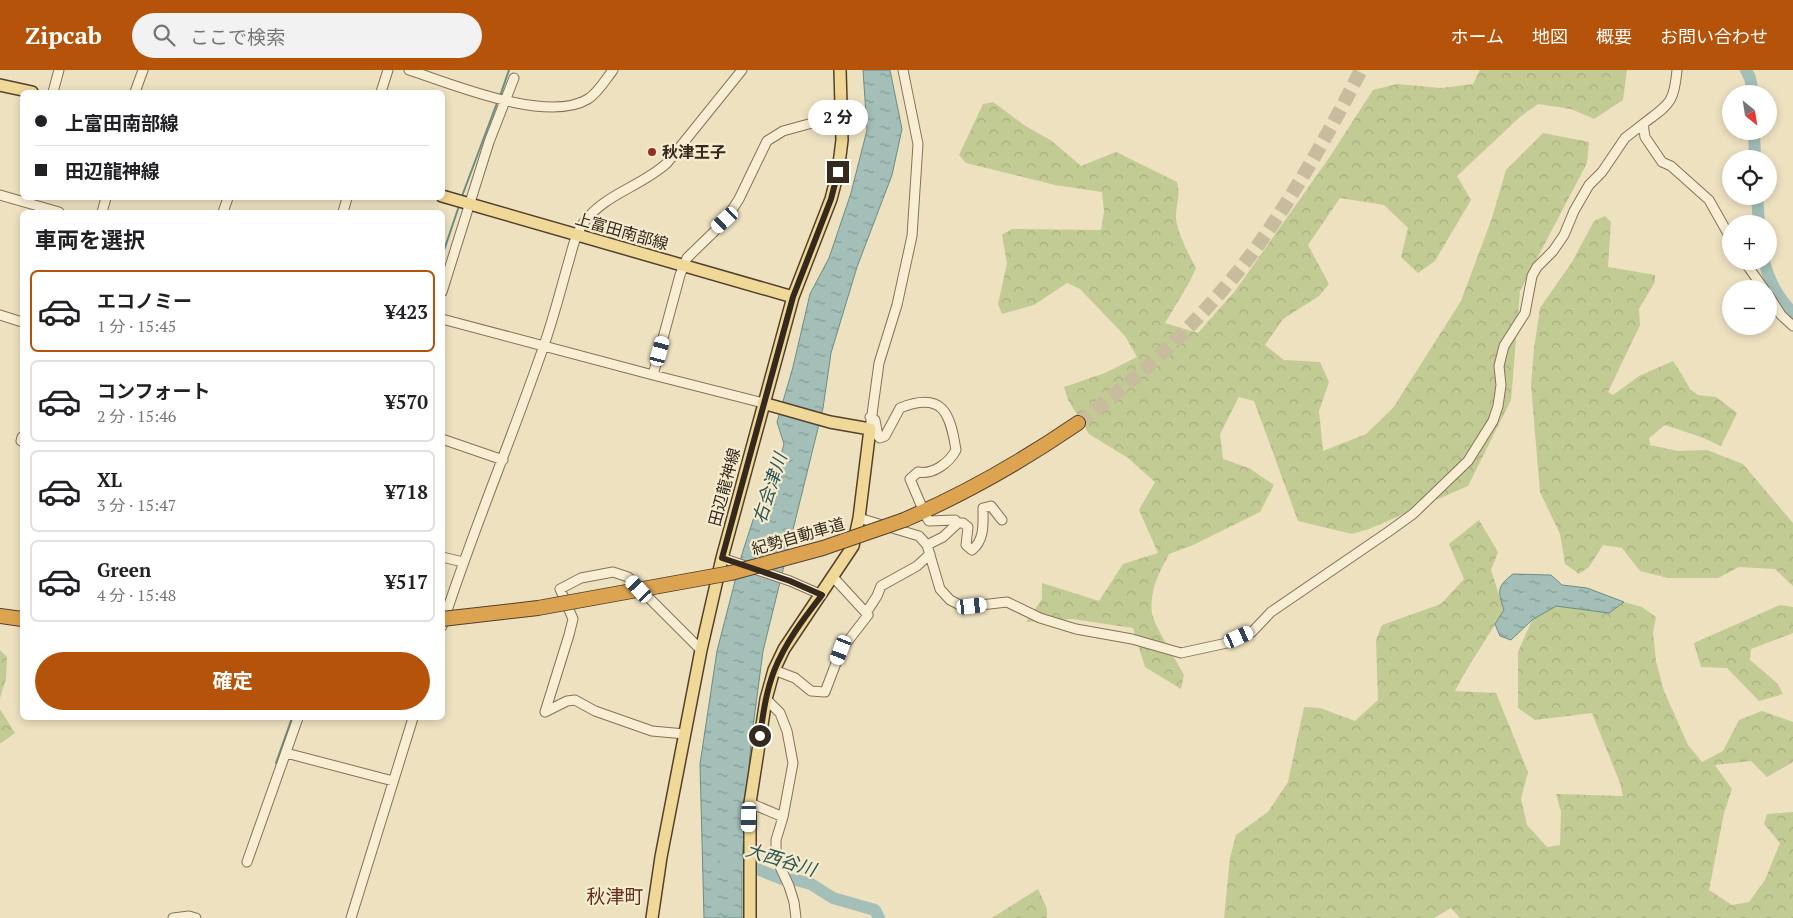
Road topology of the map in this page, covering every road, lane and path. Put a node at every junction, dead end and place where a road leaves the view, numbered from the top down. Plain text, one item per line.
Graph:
1 (58, 70) edge
2 (143, 70) edge
3 (388, 70) edge
4 (409, 70) edge
5 (613, 70) edge
6 (742, 70) edge
7 (840, 70) edge
8 (903, 70) edge
9 (1677, 70) edge
10 (514, 78) dead end
11 (0, 85) edge
12 (23, 90) edge
13 (53, 90) edge
14 (136, 90) edge
15 (382, 90) edge
16 (505, 101) junction
17 (842, 111) junction
18 (1643, 124) junction
19 (0, 195) edge
20 (445, 197) edge
21 (20, 199) edge
22 (33, 201) edge
23 (469, 204) junction
24 (54, 210) edge
25 (1722, 223) edge
26 (576, 235) junction
27 (685, 265) junction
28 (445, 282) edge
29 (793, 297) junction
30 (1777, 309) edge
31 (0, 315) edge
32 (445, 320) edge
33 (20, 321) edge
34 (1793, 326) edge
35 (544, 346) junction
36 (653, 375) junction
37 (767, 404) junction
38 (870, 416) junction
39 (1078, 423) tunnel mouth
40 (870, 429) junction
41 (445, 440) edge
42 (502, 460) junction
43 (921, 504) dead end
44 (860, 518) junction
45 (927, 518) dead end
46 (1002, 520) dead end
47 (958, 523) junction
48 (928, 549) junction
49 (445, 557) edge
50 (722, 558) junction
51 (463, 562) junction
52 (832, 577) junction
53 (822, 595) junction
54 (866, 613) junction
55 (0, 616) edge
56 (445, 617) edge
57 (20, 619) edge
58 (445, 619) edge
59 (701, 650) junction
60 (774, 670) junction
61 (766, 699) junction
62 (297, 720) edge
63 (412, 720) edge
64 (685, 734) junction
65 (286, 753) junction
66 (393, 781) junction
67 (750, 803) junction
68 (783, 817) junction
69 (247, 862) dead end
70 (173, 918) edge
71 (196, 918) edge
72 (351, 918) edge
73 (652, 918) edge
74 (750, 918) edge
75 (796, 918) edge

1 - 13 street
2 - 14 street
3 - 15 street
4 - 16 street
5 - 16 street
6 - 26 street
7 - 17 main road, 田辺龍神線
8 - 38 street
9 - 18 street
10 - 16 street
11 - 12 main road
16 - 23 street
17 - 27 street
17 - 29 main road, 田辺龍神線
18 - 25 street
18 - 48 street
19 - 21 street
20 - 23 main road, 上富田南部線
22 - 24 street
23 - 26 main road, 上富田南部線
23 - 28 street
26 - 27 main road, 上富田南部線
26 - 35 street
27 - 29 main road, 上富田南部線
27 - 36 street
29 - 37 main road, 田辺龍神線
30 - 34 street
31 - 33 street
32 - 35 street
35 - 36 street
35 - 42 street
36 - 37 street
37 - 40 main road
37 - 50 main road, 田辺龍神線
38 - 40 street
38 - 43 street
39 - 58 highway, 紀勢自動車道, bridge
40 - 44 main road
41 - 42 street
42 - 51 street
44 - 48 street
44 - 52 main road
45 - 47 street
46 - 47 street
47 - 48 street
48 - 54 street
49 - 51 street
50 - 53 street, bridge
50 - 59 main road, 田辺龍神線
51 - 56 street
52 - 53 main road
52 - 54 street
53 - 60 main road
54 - 60 street
55 - 57 highway
59 - 64 main road, 田辺龍神線
59 - 64 street
60 - 61 main road
61 - 67 main road
61 - 68 street
62 - 65 street
63 - 66 street
64 - 73 main road, 田辺龍神線
65 - 66 street
65 - 69 street
66 - 72 street
67 - 68 street
67 - 74 main road
68 - 75 street
70 - 71 street

